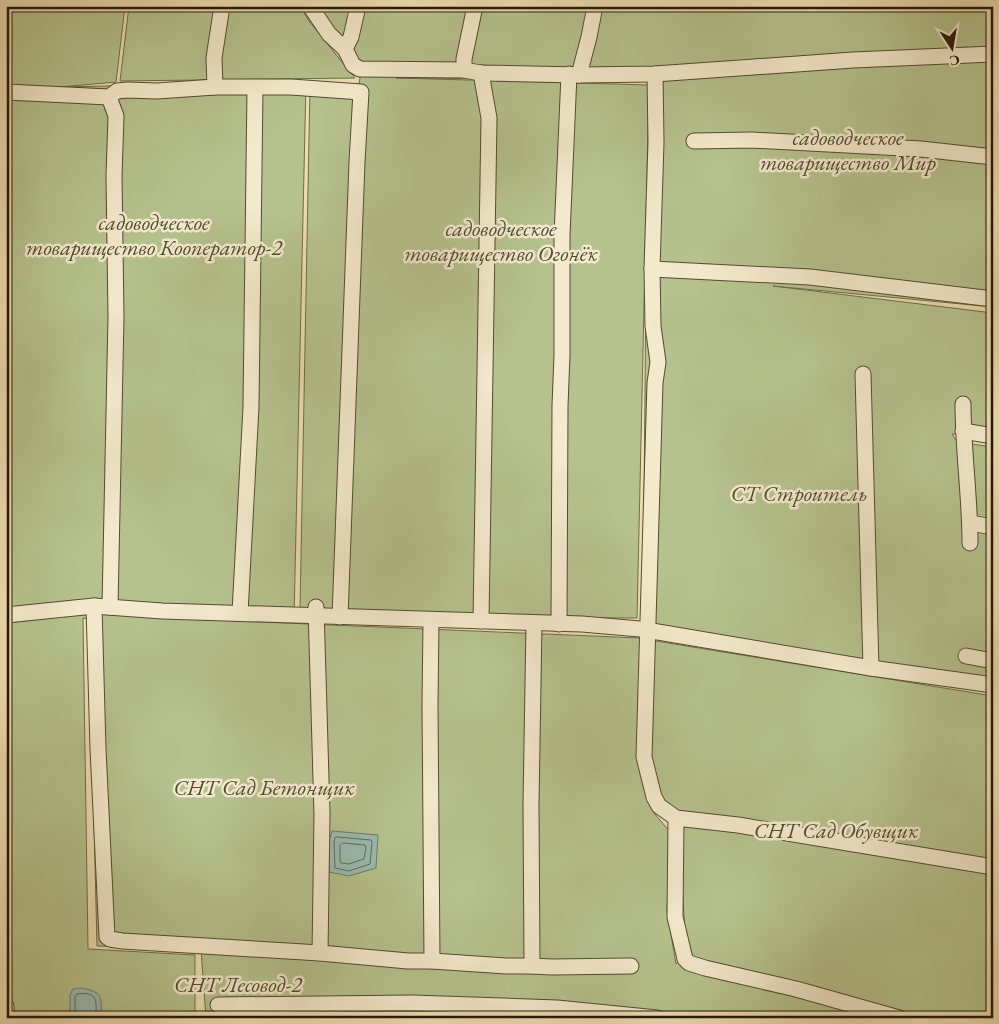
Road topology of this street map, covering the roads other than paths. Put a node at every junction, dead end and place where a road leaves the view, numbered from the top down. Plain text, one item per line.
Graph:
1 (222, 6) edge
2 (310, 6) edge
3 (358, 6) edge
4 (475, 6) edge
5 (595, 6) edge
6 (345, 49) junction
7 (993, 54) edge
8 (464, 70) junction
9 (481, 73) junction
10 (655, 74) junction
11 (574, 75) junction
12 (214, 87) junction
13 (254, 88) junction
14 (7, 95) edge
15 (109, 97) junction
16 (694, 141) dead end
17 (993, 157) edge
18 (652, 269) junction
19 (993, 299) edge
20 (863, 374) dead end
21 (963, 404) dead end
22 (963, 430) junction
23 (993, 436) edge
24 (970, 523) junction
25 (993, 527) edge
26 (970, 543) dead end
27 (94, 606) junction
28 (110, 607) junction
29 (316, 611) junction
30 (240, 613) junction
31 (6, 615) edge
32 (340, 617) junction
33 (431, 620) junction
34 (481, 621) junction
35 (534, 623) junction
36 (559, 624) junction
37 (647, 630) junction
38 (966, 656) dead end
39 (993, 661) edge
40 (871, 668) junction
41 (993, 685) edge
42 (676, 818) junction
43 (993, 868) edge
44 (320, 953) junction
45 (432, 961) junction
46 (532, 966) junction
47 (631, 966) dead end
48 (218, 1005) dead end
49 (6, 1006) edge
50 (6, 1018) edge
51 (657, 1018) edge
52 (899, 1018) edge

1 - 12 street
2 - 6 street
3 - 6 street
4 - 8 street
5 - 11 street
6 - 8 street
7 - 10 street
8 - 9 street
9 - 11 street
9 - 34 street
10 - 11 street
10 - 18 street
11 - 36 street
12 - 13 street
12 - 15 street
13 - 30 street
13 - 32 street
14 - 15 street
15 - 28 street
16 - 17 street
18 - 19 street
18 - 37 street
20 - 40 street
21 - 22 street
22 - 23 street
22 - 24 street
24 - 25 street
24 - 26 street
27 - 28 street
27 - 31 street
27 - 44 street
28 - 30 street
29 - 30 street
29 - 32 street
29 - 44 street
32 - 33 street
33 - 34 street
33 - 45 street
34 - 35 street
35 - 36 street
35 - 46 street
36 - 37 street
37 - 40 street
37 - 42 street
38 - 39 street
40 - 41 street
42 - 43 street
42 - 52 street
44 - 45 street
45 - 46 street
46 - 47 street
48 - 51 street
49 - 50 street

